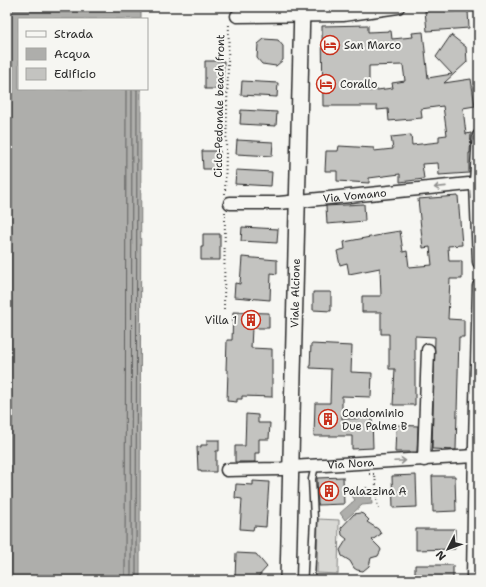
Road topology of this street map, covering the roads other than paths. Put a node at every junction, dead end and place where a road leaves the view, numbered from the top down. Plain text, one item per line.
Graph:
1 (398, 7) edge
2 (302, 11) edge
3 (233, 16) road end
4 (479, 136) edge
5 (478, 183) edge
6 (298, 202) junction
7 (227, 204) road end
8 (478, 217) edge
9 (479, 262) edge
10 (479, 286) edge
11 (478, 343) edge
12 (428, 350) dead end
13 (476, 453) edge
14 (424, 460) junction
15 (315, 466) junction
16 (291, 467) junction
17 (228, 470) dead end
18 (476, 561) edge
19 (288, 580) edge
20 (311, 580) edge
21 (473, 580) edge

1 - 2 street
2 - 3 street
2 - 6 street, Viale Alcione
4 - 5 street
5 -> 6 street, Via Vomano
5 - 8 street
6 - 7 street, Via Vomano
6 - 16 street, Viale Alcione
8 - 9 street
10 - 11 street
11 - 13 street
12 - 14 street
13 - 14 street, Via Nora
13 - 18 street
15 -> 14 street, Via Nora
15 - 16 street, Via Nora
15 - 20 lane
16 - 17 street, Via Nora
16 - 19 street, Viale Alcione
18 - 21 street

